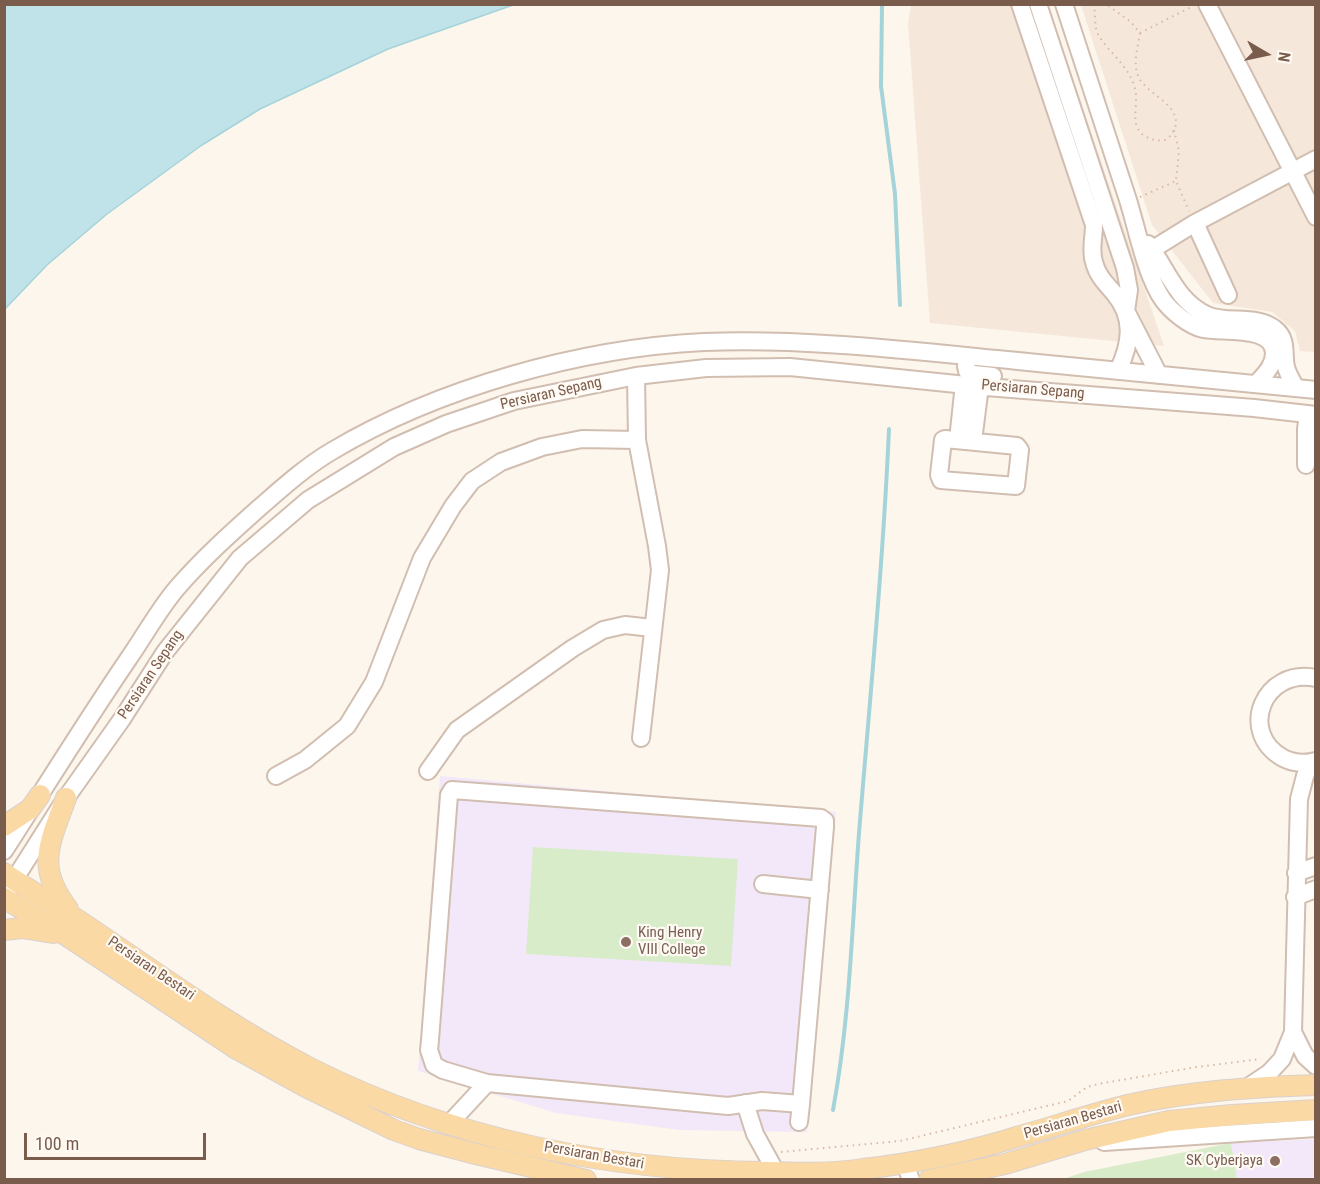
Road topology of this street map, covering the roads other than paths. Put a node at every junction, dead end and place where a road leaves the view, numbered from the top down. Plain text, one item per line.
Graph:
1 (1020, 4) edge
2 (1038, 4) edge
3 (1064, 4) edge
4 (1207, 4) edge
5 (1316, 159) edge
6 (1292, 171) junction
7 (1316, 217) edge
8 (1195, 223) junction
9 (1148, 252) junction
10 (1228, 295) dead end
11 (1126, 311) junction
12 (968, 356) junction
13 (1118, 371) junction
14 (1159, 375) junction
15 (636, 376) junction
16 (1256, 384) junction
17 (972, 385) junction
18 (1296, 388) junction
19 (1316, 390) edge
20 (1155, 400) junction
21 (1312, 415) edge
22 (637, 440) junction
23 (966, 440) junction
24 (1306, 465) dead end
25 (652, 628) junction
26 (1316, 678) edge
27 (641, 738) dead end
28 (1286, 759) junction
29 (1313, 761) edge
30 (428, 771) dead end
31 (276, 776) dead end
32 (40, 795) junction
33 (66, 798) junction
34 (1299, 799) junction
35 (4, 826) edge
36 (4, 851) edge
37 (1316, 866) edge
38 (1296, 873) junction
39 (763, 884) dead end
40 (7, 887) edge
41 (820, 890) junction
42 (1316, 890) edge
43 (1295, 897) junction
44 (76, 918) junction
45 (4, 930) edge
46 (67, 936) junction
47 (1293, 1032) junction
48 (1316, 1066) edge
49 (487, 1083) junction
50 (1316, 1085) edge
51 (1245, 1089) junction
52 (1195, 1094) junction
53 (745, 1103) junction
54 (801, 1104) junction
55 (1316, 1110) edge
56 (1183, 1119) junction
57 (799, 1122) dead end
58 (449, 1124) junction
59 (1316, 1128) edge
60 (1202, 1136) junction
61 (1085, 1140) junction
62 (1005, 1164) junction
63 (902, 1172) edge
64 (776, 1173) junction
65 (679, 1174) edge
66 (586, 1179) edge
67 (929, 1179) edge
68 (979, 1179) edge

1 - 11 street
2 - 11 street
3 - 9 street
4 - 6 street
5 - 6 street
6 - 7 street
6 - 8 street
8 - 9 street
8 - 10 street
9 - 16 street
9 - 18 street
11 - 13 street
11 - 14 street
12 - 13 street, Persiaran Sepang
12 - 20 street
12 - 32 street, Persiaran Sepang
13 - 14 street, Persiaran Sepang
14 - 16 street, Persiaran Sepang
15 - 17 street, Persiaran Sepang
15 - 22 street
15 - 33 street, Persiaran Sepang
16 - 18 street, Persiaran Sepang
17 - 20 street, Persiaran Sepang
17 - 23 street
18 - 19 street, Persiaran Sepang
20 - 21 street, Persiaran Sepang
21 - 24 street
22 - 25 street
22 - 31 street
23 - 23 street
25 - 27 street
25 - 30 street
26 - 28 street
28 - 29 street
28 - 34 street
29 - 34 street
32 - 35 main road
32 - 36 street, Persiaran Sepang
33 - 40 street, Persiaran Sepang
33 - 44 main road
34 - 38 street
37 - 38 street
38 - 43 street
39 - 41 street
40 - 44 main road, Persiaran Bestari
40 - 46 main road, Persiaran Bestari
41 - 49 street
41 - 54 street
42 - 43 street
43 - 47 street
44 - 58 main road, Persiaran Bestari
45 - 46 main road
46 - 66 main road, Persiaran Bestari
47 - 48 street
47 - 51 street
49 - 53 street
49 - 58 street
50 - 51 main road, Persiaran Bestari
51 - 52 main road, Persiaran Bestari
52 - 56 main road
52 - 63 main road, Persiaran Bestari
53 - 54 street
53 - 64 street
54 - 57 street
55 - 56 main road, Persiaran Bestari
56 - 60 street
56 - 61 main road, Persiaran Bestari
58 - 65 main road, Persiaran Bestari
59 - 60 street
60 - 61 street
61 - 62 main road, Persiaran Bestari
62 - 67 main road, Persiaran Bestari
62 - 68 main road
63 - 64 main road, Persiaran Bestari
64 - 65 main road, Persiaran Bestari

